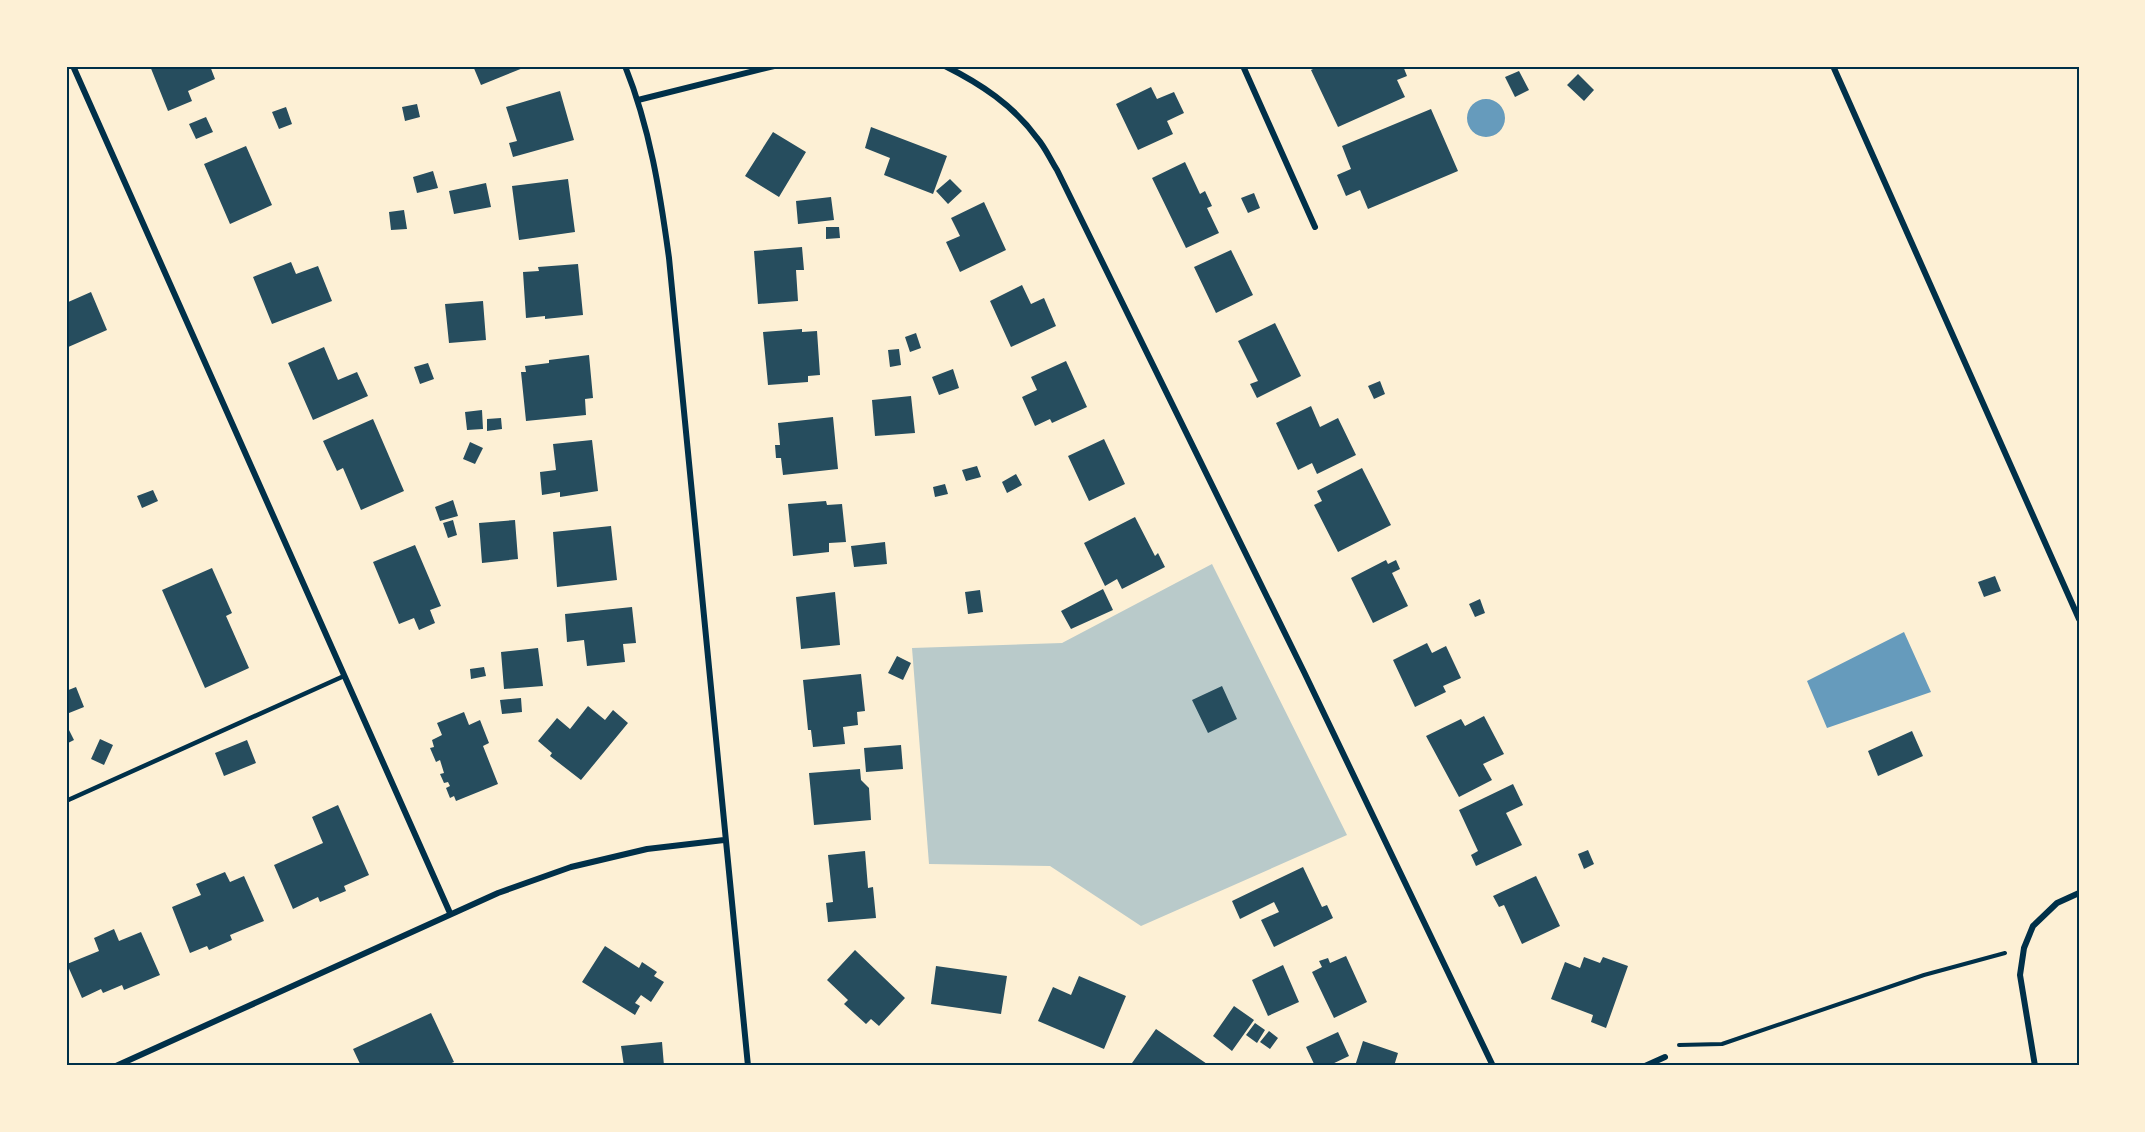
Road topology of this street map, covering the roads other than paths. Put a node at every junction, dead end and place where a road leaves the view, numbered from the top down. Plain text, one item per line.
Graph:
1 (73, 66) edge
2 (625, 66) edge
3 (774, 66) edge
4 (945, 66) edge
5 (1243, 66) edge
6 (1833, 66) edge
7 (638, 100) junction
8 (1315, 227) dead end
9 (2079, 619) edge
10 (344, 676) junction
11 (66, 801) edge
12 (724, 840) junction
13 (2079, 892) edge
14 (450, 914) junction
15 (1665, 1057) road end
16 (116, 1066) edge
17 (748, 1066) edge
18 (1493, 1066) edge
19 (1645, 1066) edge
20 (2035, 1066) edge

1 - 10 street
2 - 7 street
3 - 7 street
4 - 18 street
5 - 8 street
6 - 9 street
7 - 12 street
10 - 11 lane
10 - 14 street
12 - 14 street
12 - 17 street
13 - 20 street
14 - 16 street
15 - 19 street

